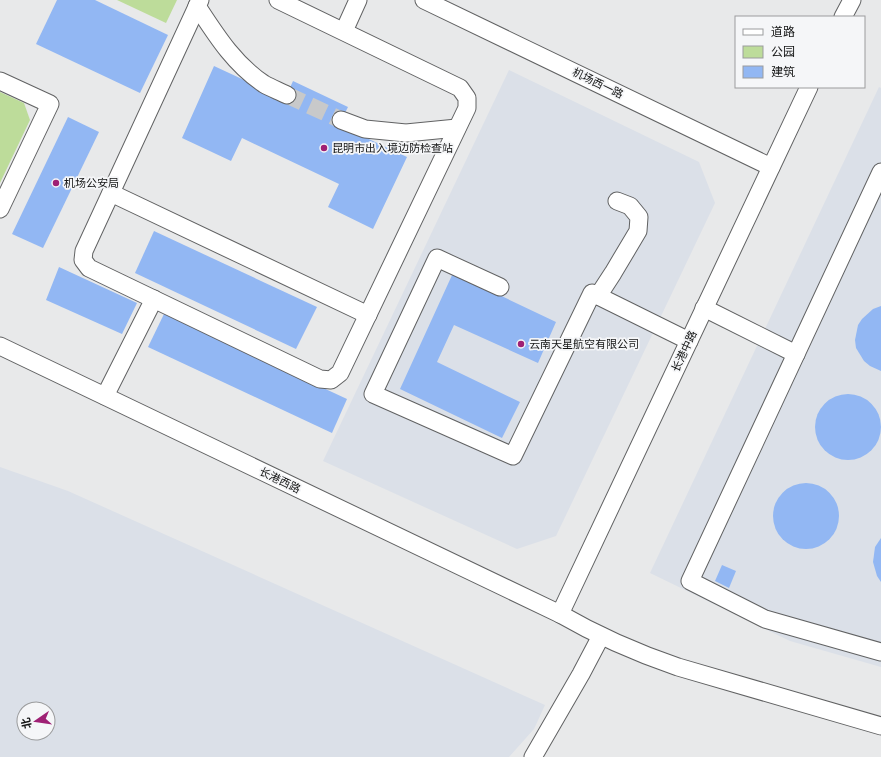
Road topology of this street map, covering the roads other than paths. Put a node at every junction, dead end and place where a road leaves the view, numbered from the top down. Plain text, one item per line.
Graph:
1 (278, 0) edge
2 (358, 0) edge
3 (424, 0) edge
4 (852, 0) edge
5 (199, 3) edge
6 (844, 16) edge
7 (344, 31) junction
8 (0, 81) edge
9 (809, 88) edge
10 (287, 95) tunnel mouth
11 (341, 120) tunnel mouth
12 (457, 128) junction
13 (771, 167) junction
14 (881, 172) edge
15 (111, 193) junction
16 (617, 201) dead end
17 (0, 209) edge
18 (500, 287) dead end
19 (598, 296) junction
20 (154, 299) junction
21 (704, 308) junction
22 (368, 315) junction
23 (689, 341) junction
24 (0, 346) edge
25 (796, 354) junction
26 (105, 396) junction
27 (560, 614) junction
28 (601, 636) junction
29 (881, 652) edge
30 (881, 726) edge
31 (532, 757) edge

1 - 7 street
2 - 7 street
3 - 13 street, 机场西一路
4 - 6 street
5 - 10 street
5 - 15 street
7 - 12 street
8 - 17 street
9 - 13 street, 长港中路
11 - 12 street
12 - 22 street
13 - 21 street, 长港中路
14 - 25 street
15 - 20 street
15 - 22 street
16 - 19 street
18 - 19 street
19 - 23 street
20 - 22 street
20 - 26 street
21 - 23 street, 长港中路
21 - 25 street
23 - 27 street, 长港中路
24 - 26 street, 长港西路
25 - 29 street
26 - 27 street, 长港西路
27 - 28 street, 长港西路
28 - 30 street, 长港西路
28 - 31 street

